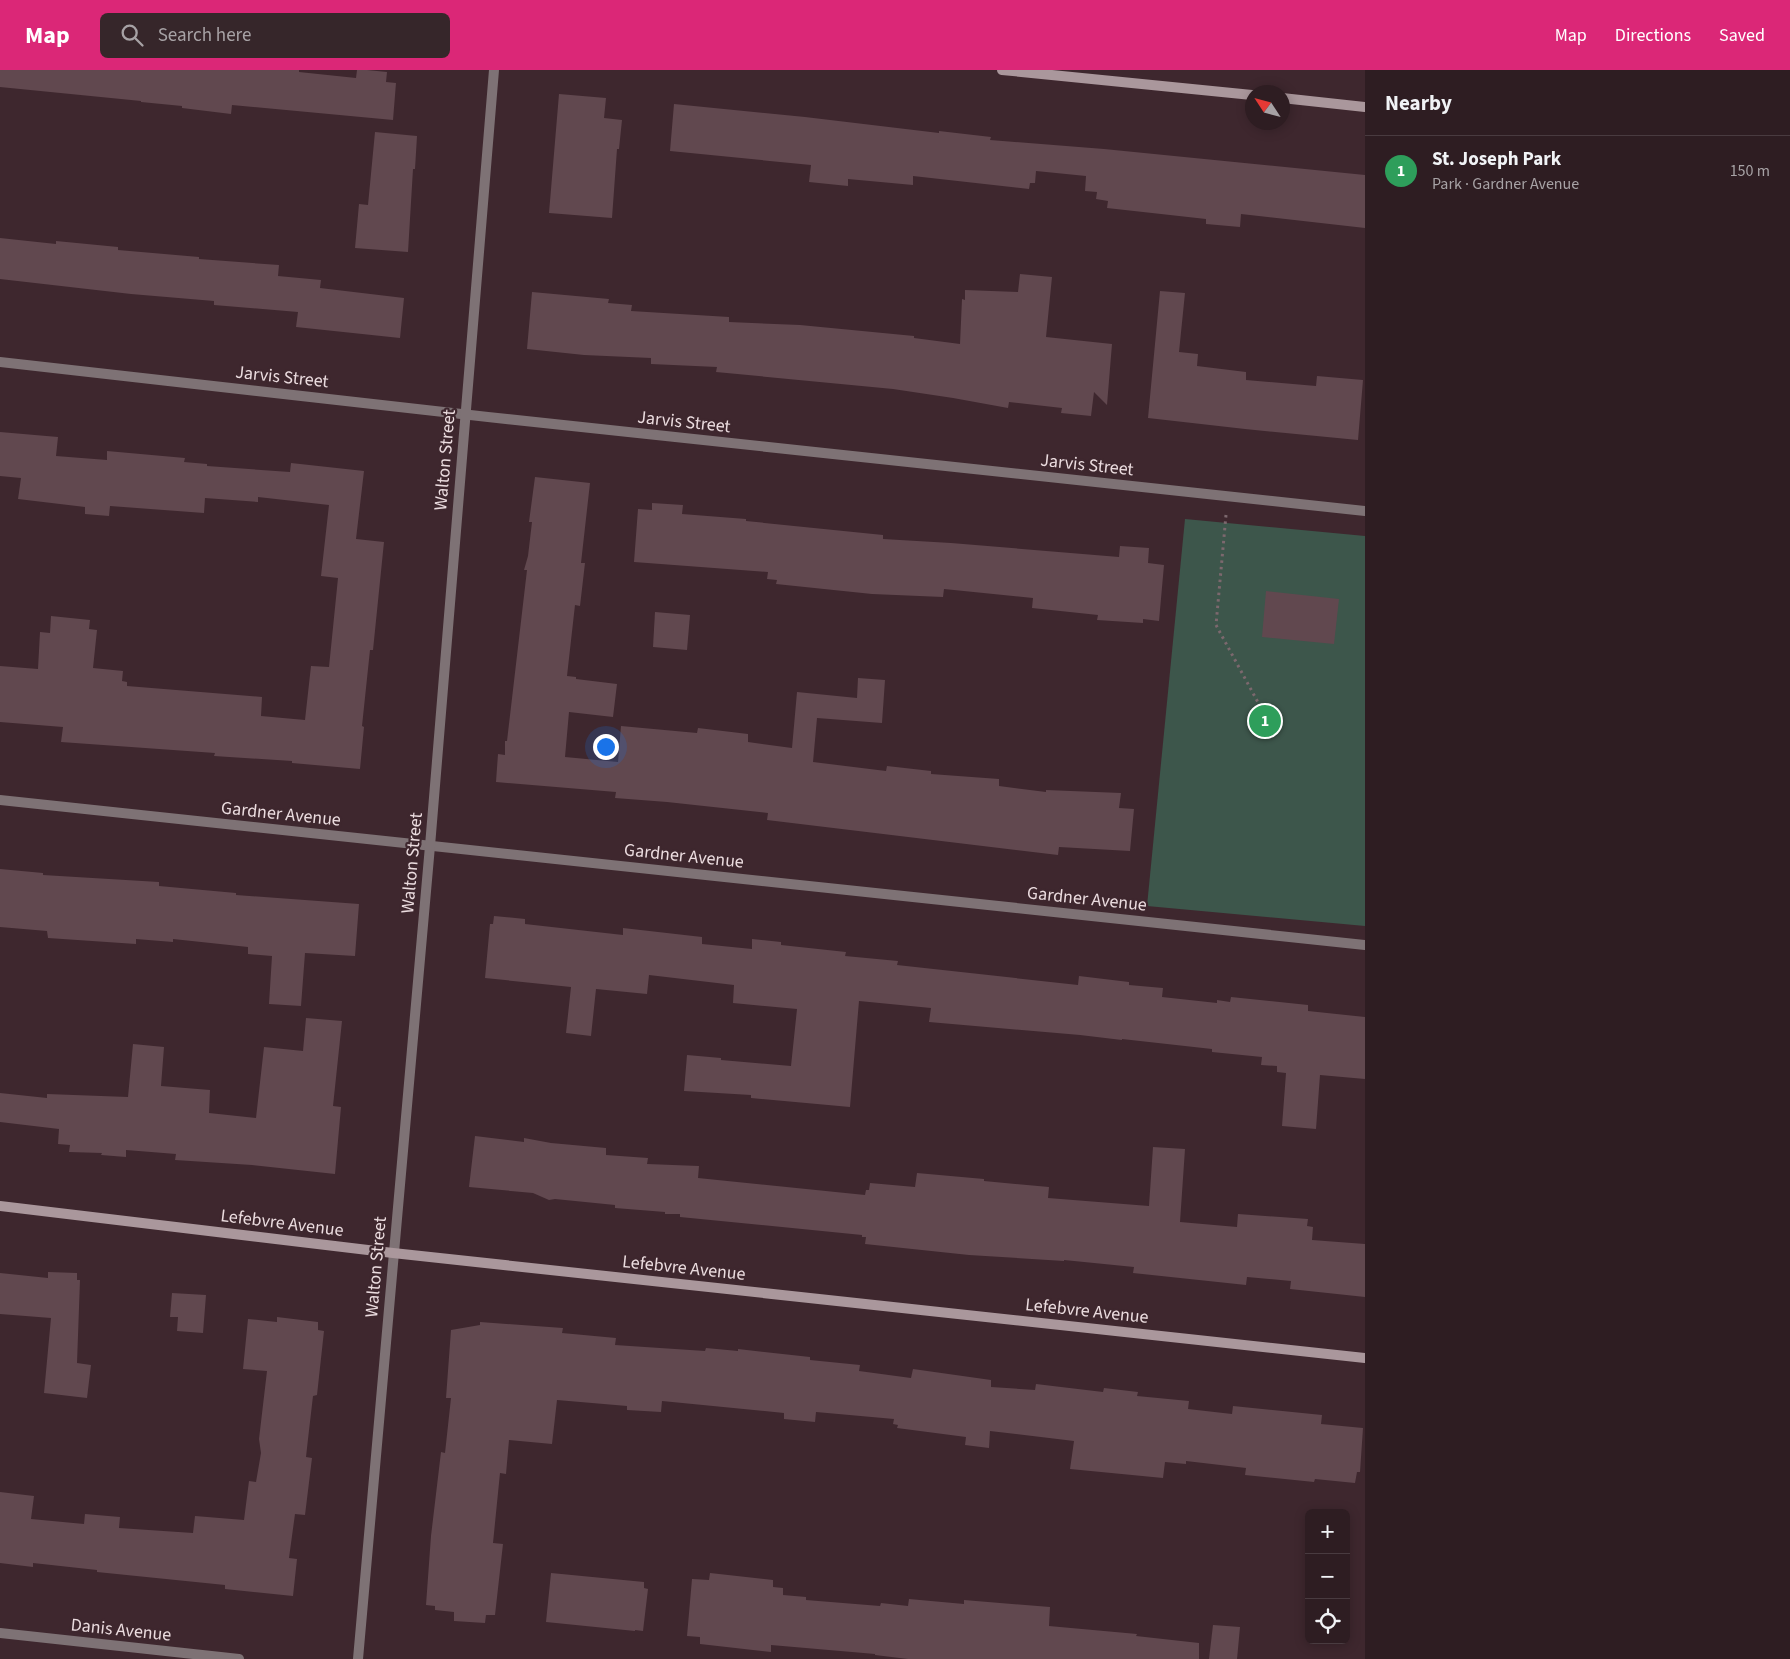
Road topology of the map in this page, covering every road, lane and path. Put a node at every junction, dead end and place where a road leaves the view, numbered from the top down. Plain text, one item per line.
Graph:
1 (494, 70) edge
2 (1002, 70) edge
3 (1245, 94) edge
4 (1290, 99) edge
5 (1365, 106) edge
6 (0, 362) edge
7 (465, 414) junction
8 (1227, 496) junction
9 (1365, 511) edge
10 (1273, 730) dead end
11 (0, 800) edge
12 (430, 846) junction
13 (1365, 945) edge
14 (0, 1206) edge
15 (393, 1253) junction
16 (1365, 1358) edge
17 (0, 1633) edge
18 (239, 1659) edge
19 (358, 1659) edge

1 - 7 street, Walton Street
2 - 3 street
4 - 5 street
6 - 7 street, Jarvis Street
7 - 8 street, Jarvis Street
7 - 12 street, Walton Street
8 - 9 street, Jarvis Street
8 - 10 path
11 - 12 street, Gardner Avenue
12 - 13 street, Gardner Avenue
12 - 15 street, Walton Street
14 - 15 street, Lefebvre Avenue
15 - 16 street, Lefebvre Avenue
15 - 19 street, Walton Street
17 - 18 street, Danis Avenue

